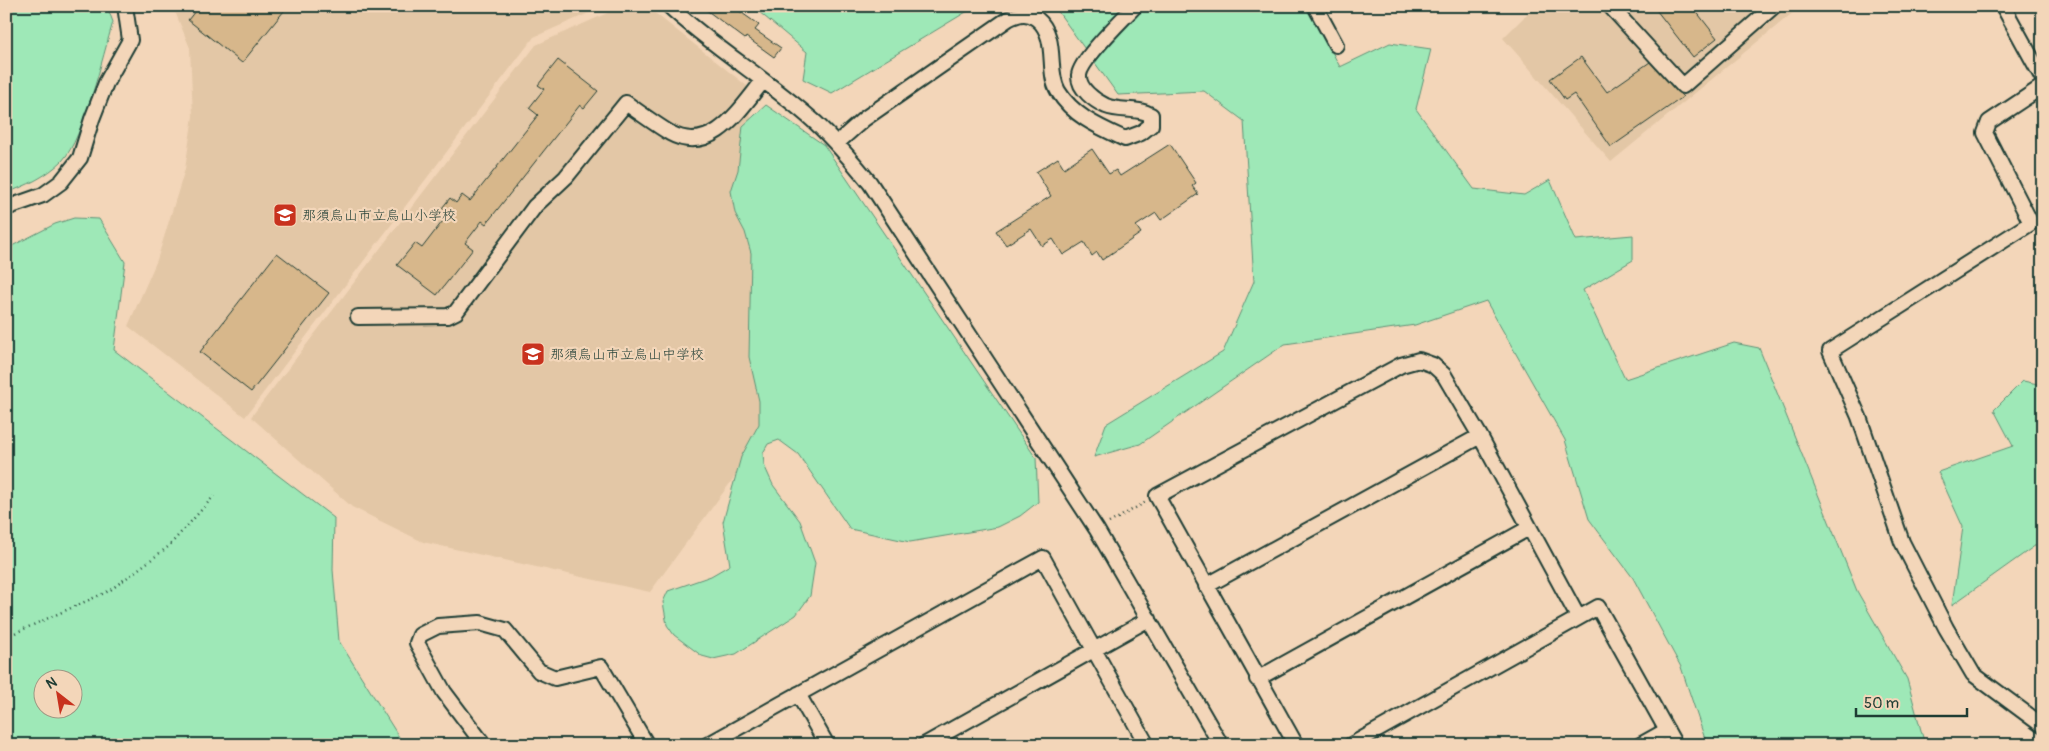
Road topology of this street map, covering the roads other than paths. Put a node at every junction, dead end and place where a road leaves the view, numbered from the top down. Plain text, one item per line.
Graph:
1 (125, 6) edge
2 (669, 6) edge
3 (1135, 6) edge
4 (1315, 6) edge
5 (1610, 6) edge
6 (1774, 6) edge
7 (2003, 6) edge
8 (1336, 45) dead end
9 (2043, 79) edge
10 (763, 81) junction
11 (2043, 86) edge
12 (837, 143) junction
13 (6, 208) edge
14 (358, 317) dead end
15 (1480, 436) junction
16 (1529, 528) junction
17 (1206, 586) junction
18 (1578, 618) junction
19 (1150, 619) junction
20 (1094, 650) junction
21 (1257, 679) junction
22 (798, 694) junction
23 (2043, 726) edge
24 (1667, 730) junction
25 (1145, 744) edge
26 (484, 745) edge
27 (647, 745) edge
28 (707, 745) edge
29 (826, 745) edge
30 (924, 745) edge
31 (1220, 745) edge
32 (1296, 745) edge
33 (1351, 745) edge
34 (1640, 745) edge
35 (1675, 745) edge

1 - 13 street
2 - 10 street
3 - 12 street
4 - 8 street
5 - 6 street
7 - 9 street
10 - 12 street
10 - 14 street
11 - 23 street
12 - 19 street
15 - 16 street
15 - 17 street
15 - 17 street
16 - 18 street
16 - 21 street
17 - 21 street
18 - 24 street
18 - 33 street
19 - 20 street
19 - 31 street
20 - 22 street
20 - 25 street
20 - 30 street
21 - 32 street
22 - 28 street
22 - 29 street
24 - 34 street
24 - 35 street
26 - 27 street

